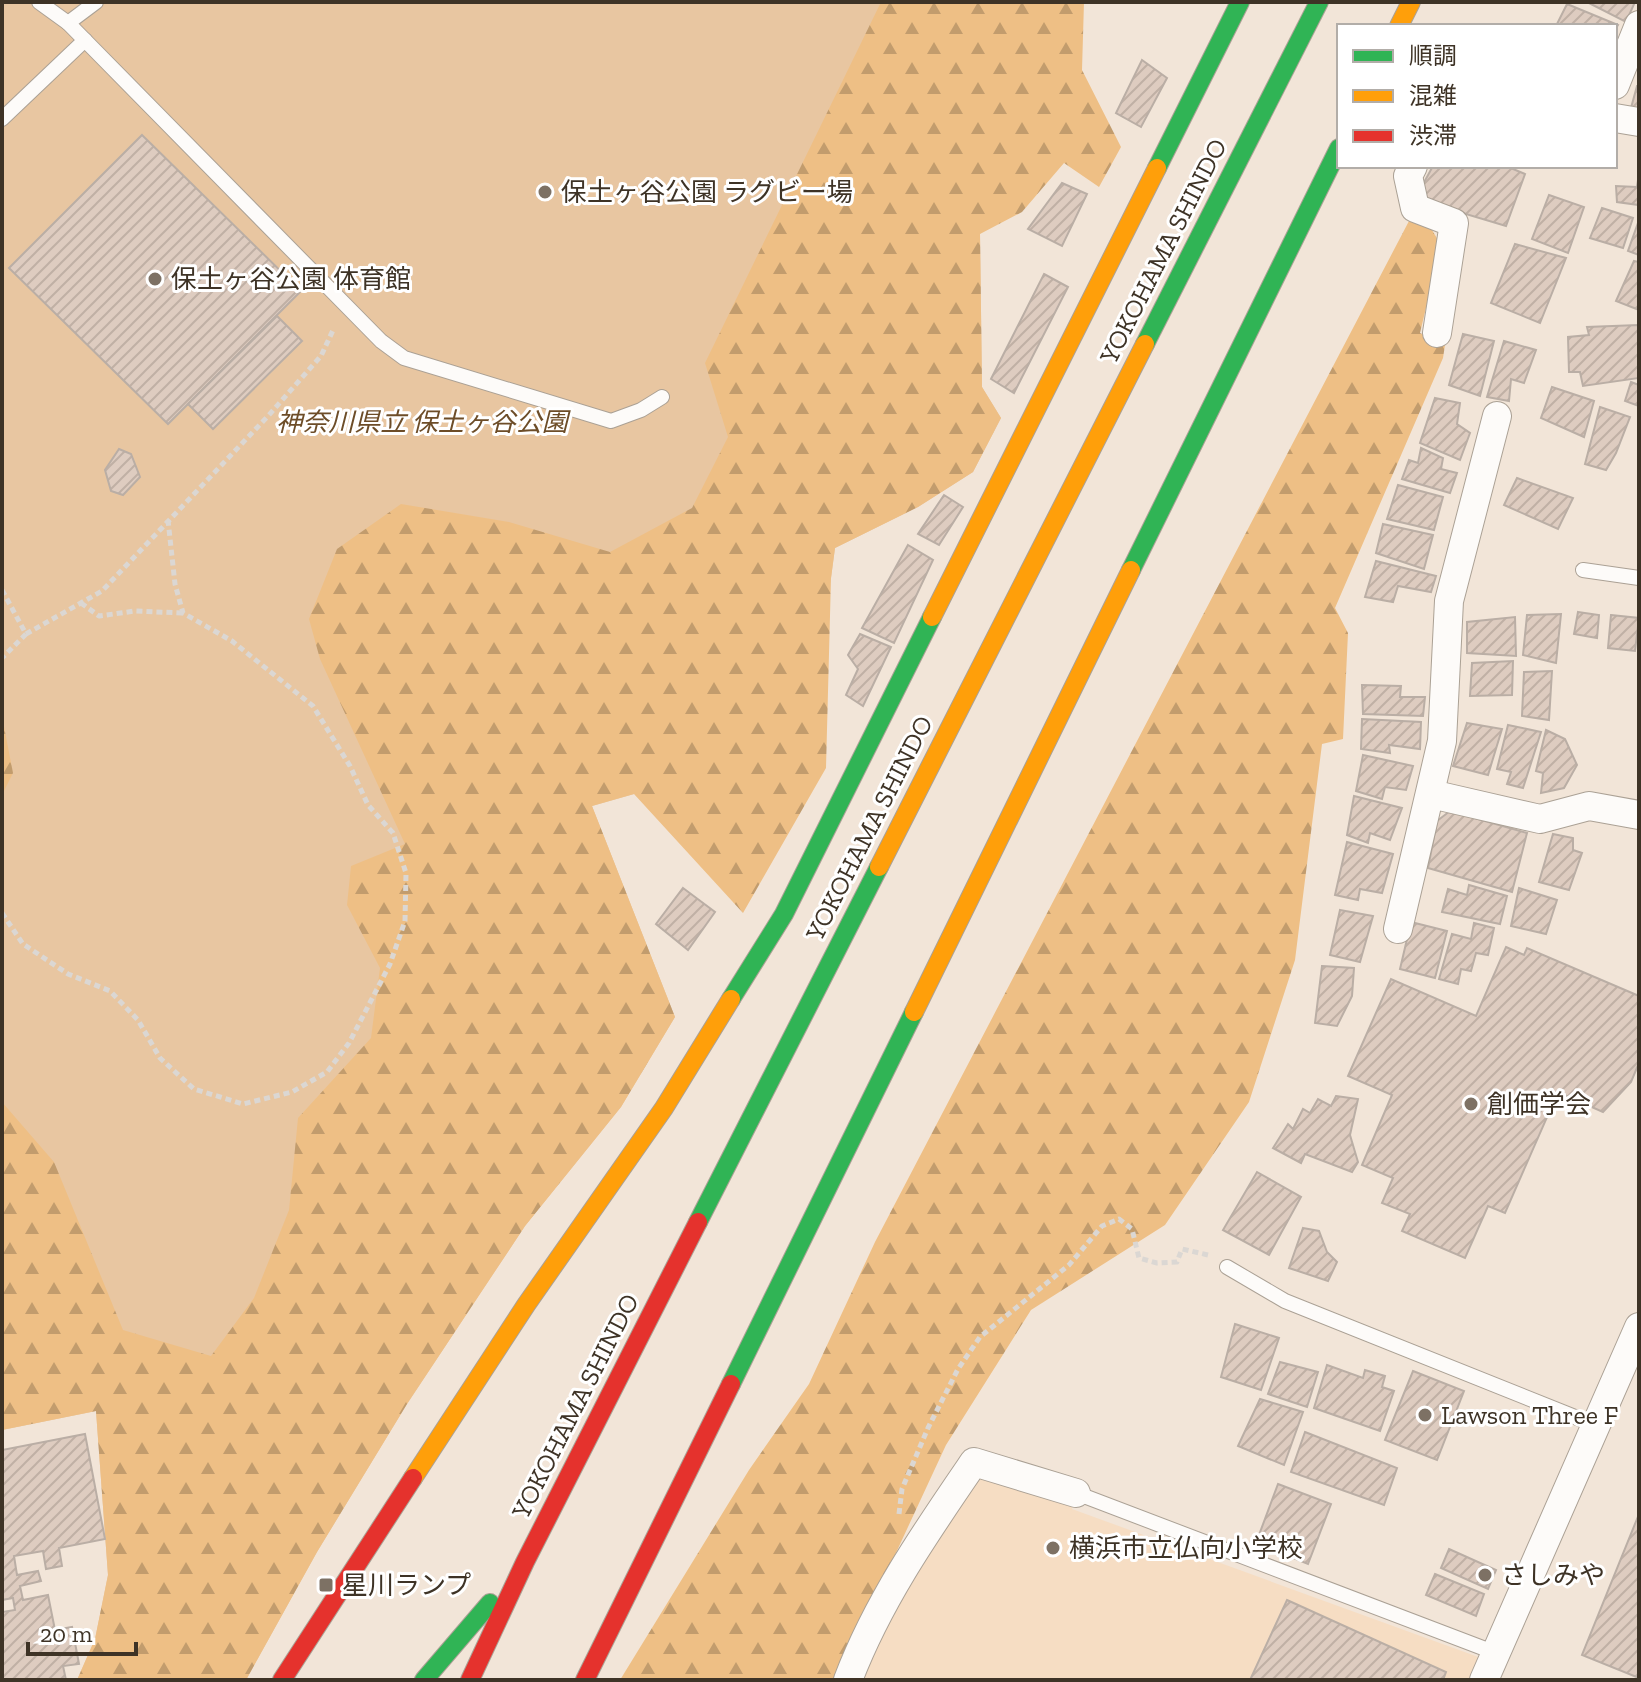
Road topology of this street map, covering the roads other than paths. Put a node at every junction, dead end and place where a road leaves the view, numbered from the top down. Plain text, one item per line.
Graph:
1 (39, 2) edge
2 (96, 2) edge
3 (1240, 2) edge
4 (1319, 2) edge
5 (1411, 2) edge
6 (68, 23) junction
7 (1400, 24) edge
8 (1639, 25) edge
9 (85, 40) junction
10 (1617, 80) edge
11 (1617, 118) edge
12 (2, 119) edge
13 (1639, 122) edge
14 (1337, 152) edge
15 (1412, 168) edge
16 (1437, 333) dead end
17 (662, 397) dead end
18 (1497, 416) dead end
19 (1583, 570) dead end
20 (1639, 578) edge
21 (1431, 794) junction
22 (1639, 815) edge
23 (1398, 929) dead end
24 (1227, 1267) road end
25 (1639, 1327) edge
26 (1630, 1369) edge
27 (1595, 1425) junction
28 (1076, 1493) joint
29 (525, 1562) junction
30 (454, 1644) junction
31 (1492, 1672) edge
32 (282, 1680) edge
33 (424, 1680) edge
34 (438, 1680) edge
35 (470, 1680) edge
36 (585, 1680) edge
37 (848, 1680) edge

1 - 6 lane
2 - 6 lane
3 - 32 main road
4 - 29 main road, YOKOHAMA SHINDO
5 - 7 main road
6 - 9 lane
8 - 10 street
9 - 12 lane
9 - 17 lane
11 - 13 street
14 - 36 main road
15 - 16 street
18 - 21 street
19 - 20 lane
21 - 22 street
21 - 23 street
24 - 27 lane
25 - 26 street
26 - 27 street
27 - 31 street
28 - 31 lane
28 - 37 street
29 - 30 main road
29 - 35 main road, YOKOHAMA SHINDO
30 - 33 main road
30 - 34 lane

